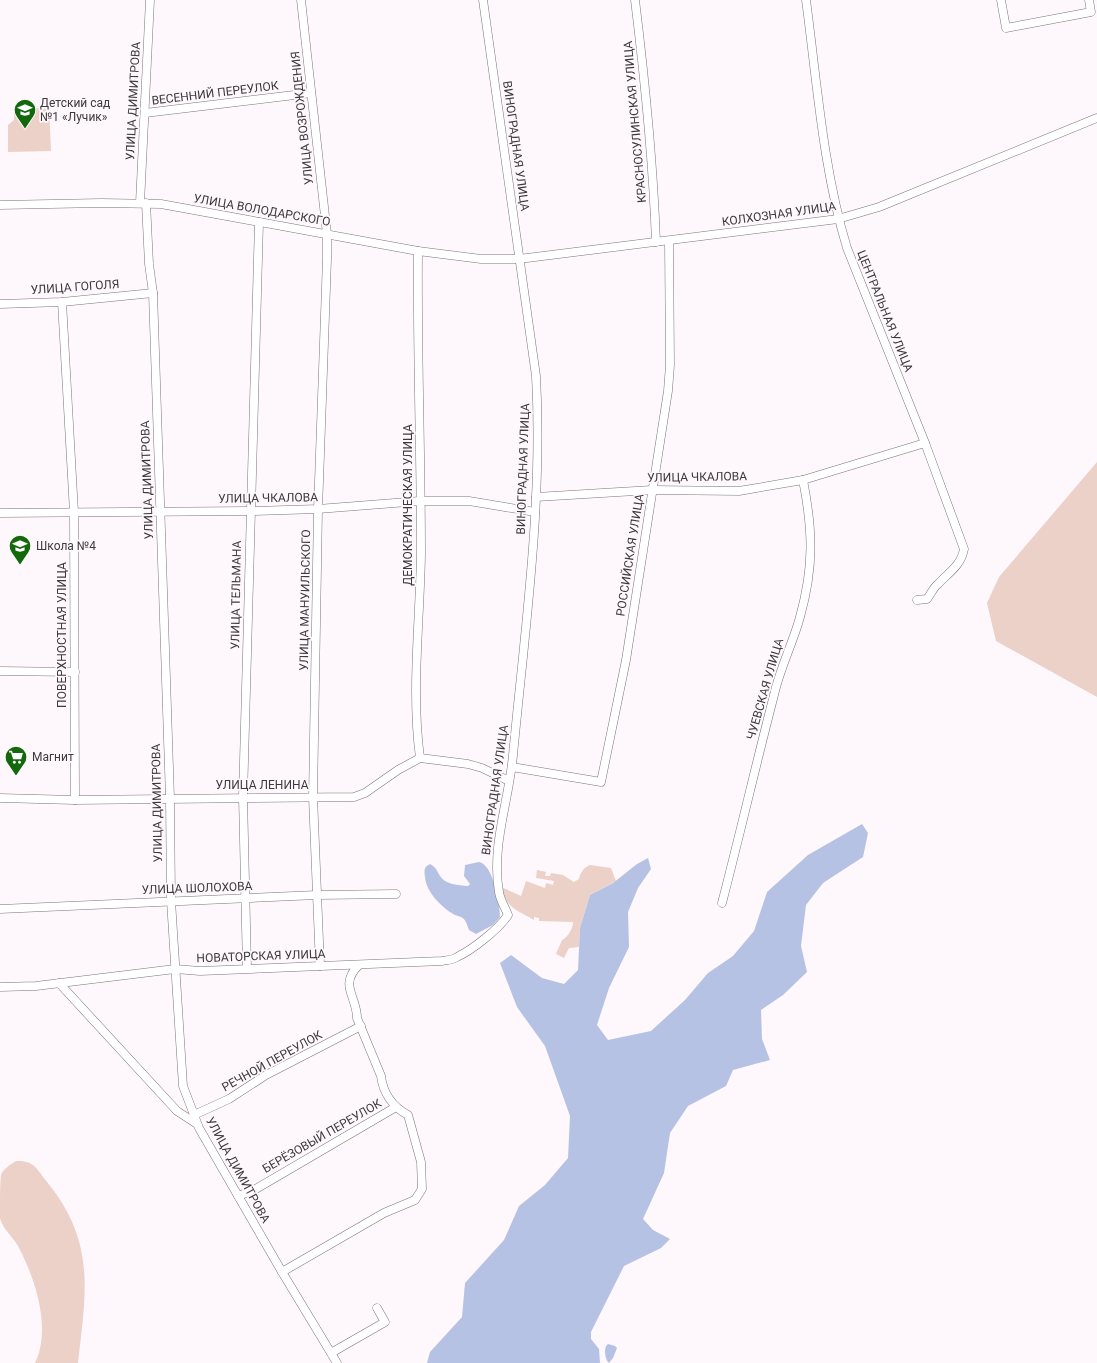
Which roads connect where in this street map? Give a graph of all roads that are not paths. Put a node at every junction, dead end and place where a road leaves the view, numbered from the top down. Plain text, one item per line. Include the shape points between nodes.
1 (150, 0) edge
2 (301, 0) edge
3 (483, 0) edge
4 (635, 0) edge
5 (806, 0) edge
6 (1001, 0) edge
7 (1089, 0) edge
8 (311, 94) junction
9 (145, 113) junction
10 (1097, 118) edge
11 (143, 203) junction
12 (0, 206) edge
13 (838, 219) junction
14 (260, 222) junction
15 (327, 234) junction
16 (669, 241) junction
17 (656, 242) junction
18 (418, 251) junction
19 (519, 259) junction
20 (152, 293) junction
21 (62, 302) junction
22 (0, 304) edge
23 (925, 443) junction
24 (803, 480) junction
25 (652, 490) junction
26 (536, 497) junction
27 (420, 501) junction
28 (318, 509) junction
29 (250, 511) junction
30 (74, 512) junction
31 (160, 512) junction
32 (535, 512) junction
33 (0, 513) edge
34 (916, 600) dead end
35 (0, 671) edge
36 (75, 672) junction
37 (420, 758) junction
38 (512, 767) junction
39 (509, 781) junction
40 (243, 797) junction
41 (313, 797) junction
42 (0, 798) edge
43 (170, 798) junction
44 (75, 800) junction
45 (396, 894) dead end
46 (317, 895) junction
47 (245, 899) junction
48 (171, 901) junction
49 (722, 903) dead end
50 (0, 909) edge
51 (508, 915) joint
52 (320, 966) junction
53 (358, 966) junction
54 (247, 968) junction
55 (175, 969) junction
56 (59, 984) junction
57 (0, 987) edge
58 (361, 1026) junction
59 (396, 1107) junction
60 (194, 1115) junction
61 (197, 1124) junction
62 (238, 1196) junction
63 (282, 1272) junction
64 (377, 1308) dead end
65 (331, 1353) junction
66 (337, 1363) edge

1 - 9 street, УЛИЦА ДИМИТРОВА
2 - 8 street, УЛИЦА ВОЗРОЖДЕНИЯ
3 - 19 street, ВИНОГРАДНАЯ УЛИЦА
4 - 17 street, КРАСНОСУЛИНСКАЯ УЛИЦА via 646,81
5 - 13 street, ЦЕНТРАЛЬНАЯ УЛИЦА
6 - 7 street via 1006,28 1091,12
8 - 9 street, ВЕСЕННИЙ ПЕРЕУЛОК
8 - 15 street, УЛИЦА ВОЗРОЖДЕНИЯ
9 - 11 street, УЛИЦА ДИМИТРОВА
10 - 13 street, КОЛХОЗНАЯ УЛИЦА via 879,207
11 - 12 street, УЛИЦА ВОЛОДАРСКОГО
11 - 14 street, УЛИЦА ВОЛОДАРСКОГО
11 - 20 street, УЛИЦА ДИМИТРОВА
13 - 16 street, КОЛХОЗНАЯ УЛИЦА
13 - 23 street, ЦЕНТРАЛЬНАЯ УЛИЦА via 847,248
14 - 15 street, УЛИЦА ВОЛОДАРСКОГО
14 - 29 street, УЛИЦА ТЕЛЬМАНА
15 - 18 street, УЛИЦА ВОЛОДАРСКОГО
15 - 28 street, УЛИЦА МАНУИЛЬСКОГО
16 - 17 street, КОЛХОЗНАЯ УЛИЦА
16 - 25 street, РОССИЙСКАЯ УЛИЦА via 670,365
17 - 19 street, КОЛХОЗНАЯ УЛИЦА
18 - 19 street, УЛИЦА ВОЛОДАРСКОГО via 481,259
18 - 27 street, ДЕМОКРАТИЧЕСКАЯ УЛИЦА
19 - 26 street, ВИНОГРАДНАЯ УЛИЦА via 536,376 539,427
20 - 21 street, УЛИЦА ГОГОЛЯ
20 - 31 street, УЛИЦА ДИМИТРОВА
21 - 22 street, УЛИЦА ГОГОЛЯ
21 - 30 street, ПОВЕРХНОСТНАЯ УЛИЦА
23 - 24 street, УЛИЦА ЧКАЛОВА
23 - 34 street, ЦЕНТРАЛЬНАЯ УЛИЦА via 964,549 952,572 936,585 927,599
24 - 25 street, УЛИЦА ЧКАЛОВА via 739,491
24 - 49 street, ЧУЕВСКАЯ УЛИЦА via 810,517 811,558 807,587 800,618 774,692
25 - 26 street, УЛИЦА ЧКАЛОВА
25 - 38 street, РОССИЙСКАЯ УЛИЦА via 626,660 601,782
26 - 32 street, ВИНОГРАДНАЯ УЛИЦА
27 - 28 street, УЛИЦА ЧКАЛОВА
27 - 32 street, УЛИЦА ЧКАЛОВА via 469,501
27 - 37 street, ДЕМОКРАТИЧЕСКАЯ УЛИЦА via 415,683 416,730
28 - 29 street, УЛИЦА ЧКАЛОВА
28 - 41 street, УЛИЦА МАНУИЛЬСКОГО
29 - 31 street, УЛИЦА ЧКАЛОВА
29 - 40 street, УЛИЦА ТЕЛЬМАНА
30 - 31 street, УЛИЦА ЧКАЛОВА
30 - 33 street, УЛИЦА ЧКАЛОВА
30 - 36 street, ПОВЕРХНОСТНАЯ УЛИЦА
31 - 43 street, УЛИЦА ДИМИТРОВА
32 - 38 street, ВИНОГРАДНАЯ УЛИЦА
35 - 36 street
36 - 44 street, ПОВЕРХНОСТНАЯ УЛИЦА
37 - 39 street via 468,764
37 - 41 street, УЛИЦА ЛЕНИНА via 365,793 354,796
38 - 39 street, ВИНОГРАДНАЯ УЛИЦА
39 - 51 street, ВИНОГРАДНАЯ УЛИЦА via 497,846 499,894
40 - 41 street, УЛИЦА ЛЕНИНА
40 - 43 street, УЛИЦА ЛЕНИНА
40 - 47 street, УЛИЦА ТЕЛЬМАНА
41 - 46 street, УЛИЦА МАНУИЛЬСКОГО
42 - 44 street, УЛИЦА ЛЕНИНА
43 - 44 street, УЛИЦА ЛЕНИНА
43 - 48 street, УЛИЦА ДИМИТРОВА
45 - 46 street, УЛИЦА ШОЛОХОВА
46 - 47 street, УЛИЦА ШОЛОХОВА
46 - 52 street, УЛИЦА МАНУИЛЬСКОГО
47 - 48 street, УЛИЦА ШОЛОХОВА
47 - 54 street, УЛИЦА ТЕЛЬМАНА
48 - 50 street, УЛИЦА ШОЛОХОВА
48 - 55 street, УЛИЦА ДИМИТРОВА
51 - 53 street, НОВАТОРСКАЯ УЛИЦА via 504,921 456,958 442,962
52 - 53 street, НОВАТОРСКАЯ УЛИЦА
52 - 54 street, НОВАТОРСКАЯ УЛИЦА
53 - 58 street via 350,974 349,990
54 - 55 street, НОВАТОРСКАЯ УЛИЦА via 200,971
55 - 56 street, НОВАТОРСКАЯ УЛИЦА
55 - 60 street, УЛИЦА ДИМИТРОВА via 182,1086
56 - 57 street, НОВАТОРСКАЯ УЛИЦА
56 - 61 street via 177,1111
58 - 59 street via 381,1076 382,1087
58 - 60 street, РЕЧНОЙ ПЕРЕУЛОК via 266,1076 229,1100
59 - 62 street, БЕРЁЗОВЫЙ ПЕРЕУЛОК via 254,1190
59 - 63 street via 408,1115 421,1162 422,1190 415,1200 384,1212
60 - 61 street, УЛИЦА ДИМИТРОВА
61 - 62 street, УЛИЦА ДИМИТРОВА
62 - 63 street, УЛИЦА ДИМИТРОВА
63 - 65 street, УЛИЦА ДИМИТРОВА
64 - 65 street via 385,1322
65 - 66 street, УЛИЦА ДИМИТРОВА

